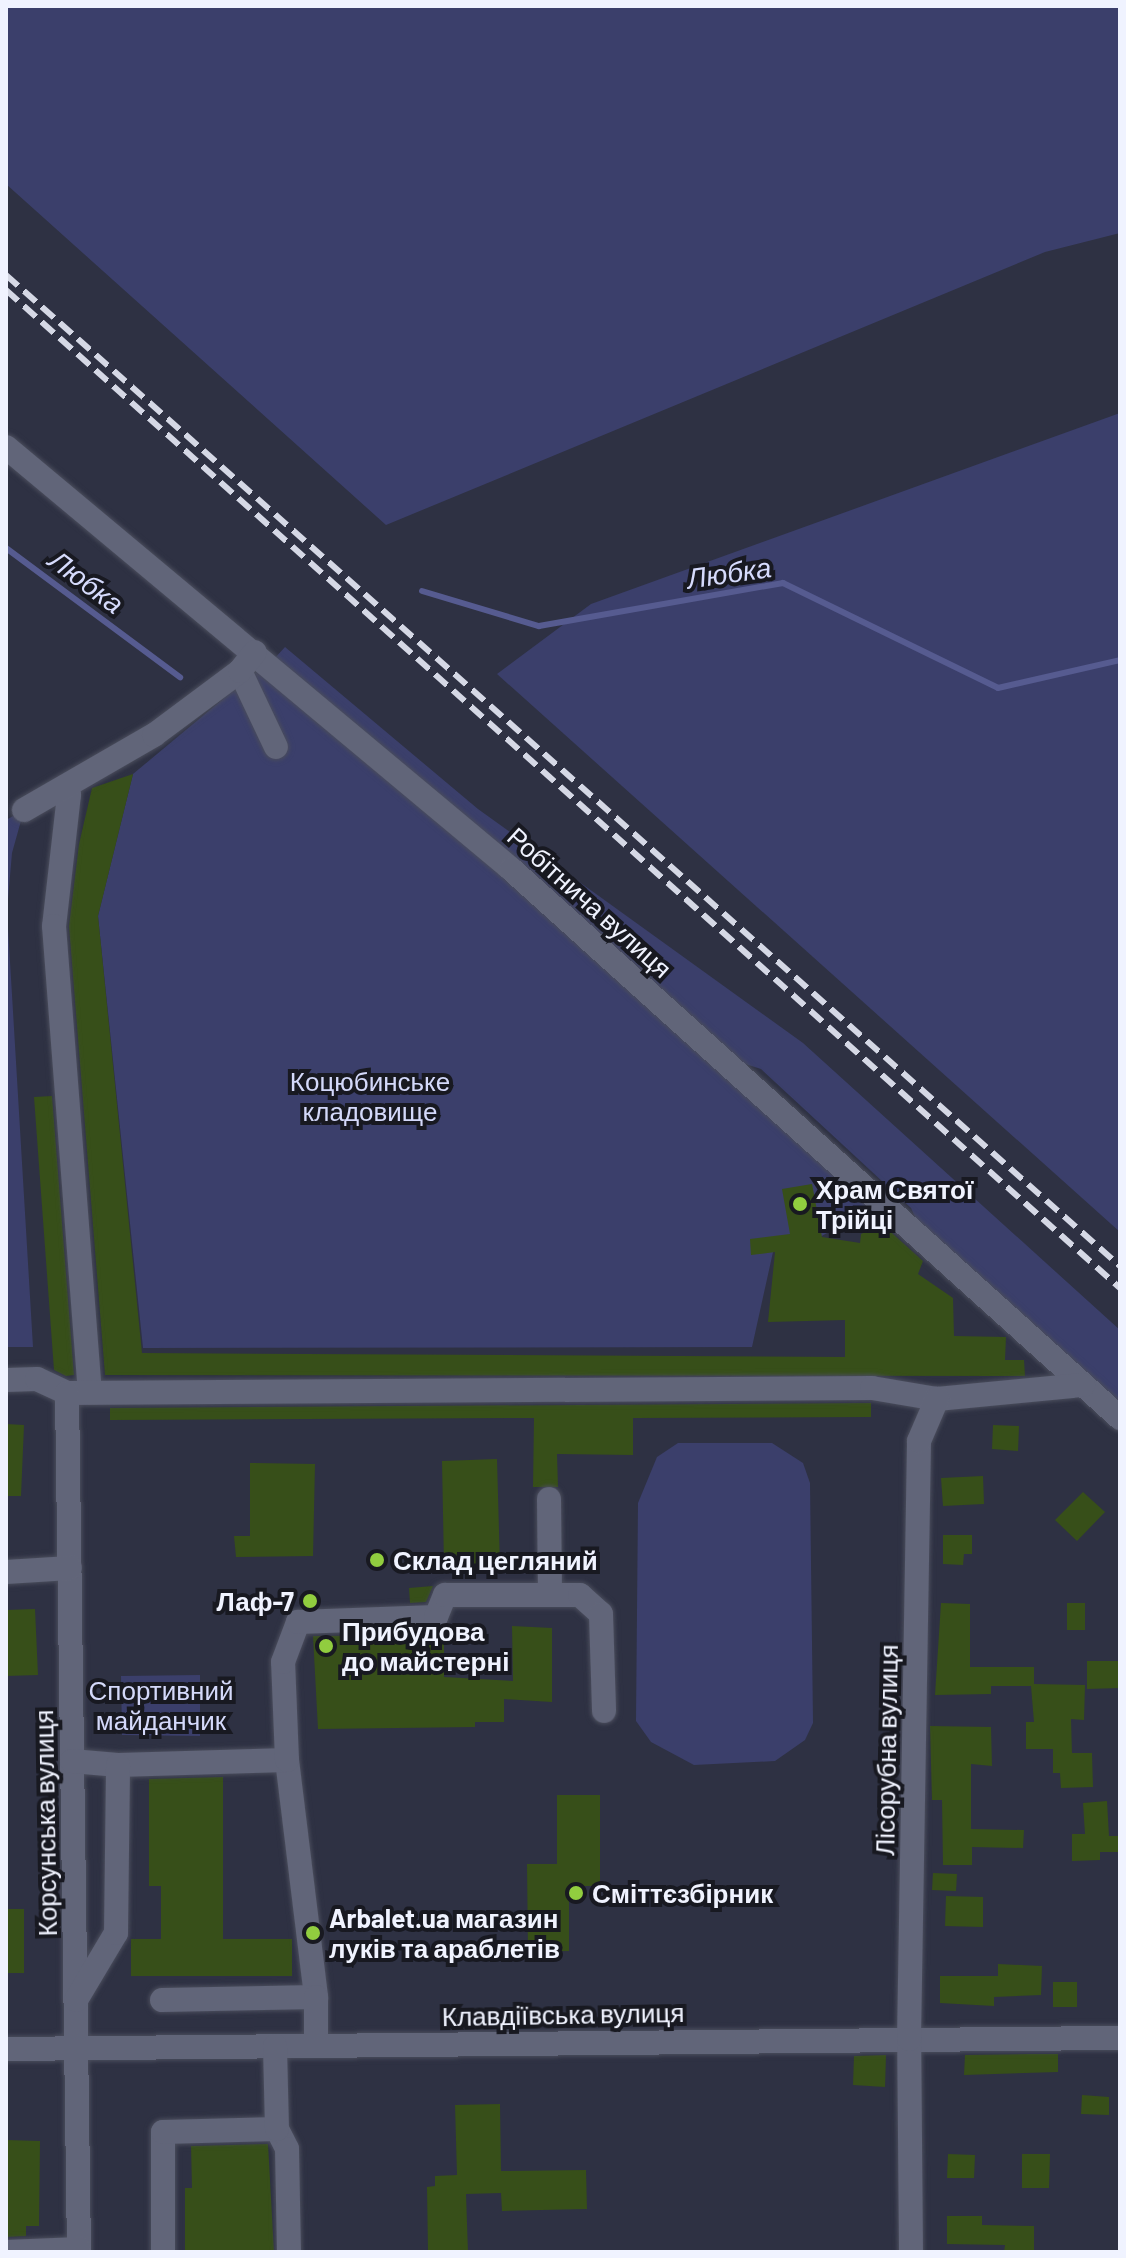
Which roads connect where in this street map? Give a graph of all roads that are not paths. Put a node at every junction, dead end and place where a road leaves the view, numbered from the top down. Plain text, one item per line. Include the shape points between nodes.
1 (6, 447) edge
2 (255, 652) junction
3 (240, 671) junction
4 (276, 747) dead end
5 (65, 787) junction
6 (24, 810) dead end
7 (6, 1380) edge
8 (1083, 1385) junction
9 (79, 1392) junction
10 (937, 1399) junction
11 (1120, 1418) edge
12 (549, 1499) dead end
13 (70, 1568) junction
14 (6, 1572) edge
15 (550, 1595) junction
16 (604, 1711) dead end
17 (287, 1760) junction
18 (72, 1761) junction
19 (118, 1765) junction
20 (316, 1997) junction
21 (76, 2000) junction
22 (162, 2000) dead end
23 (1120, 2038) edge
24 (909, 2039) junction
25 (275, 2046) junction
26 (316, 2046) junction
27 (6, 2049) edge
28 (77, 2049) junction
29 (277, 2129) junction
30 (79, 2250) edge
31 (6, 2252) edge
32 (163, 2252) edge
33 (289, 2252) edge
34 (911, 2252) edge

1 - 2 street, Робітнича вулиця
2 - 3 street
2 - 8 street, Робітнича вулиця via 511,869
3 - 4 street
3 - 5 street via 154,735
5 - 6 street
5 - 9 street, Корсунська вулиця via 69,795 54,926
7 - 9 street via 37,1379
8 - 10 street
8 - 11 street, Робітнича вулиця
9 - 10 street via 872,1388
9 - 13 street, Корсунська вулиця
10 - 24 street, Лісорубна вулиця via 919,1441
12 - 15 street
13 - 14 street
13 - 18 street, Корсунська вулиця
15 - 16 street via 580,1595 601,1614
15 - 17 street via 445,1595 436,1617 298,1622 283,1662
17 - 19 street
17 - 20 street
18 - 19 street
18 - 21 street, Корсунська вулиця
19 - 21 street via 116,1933
20 - 22 street
20 - 26 street
21 - 28 street, Корсунська вулиця
23 - 24 street, Клавдіївська вулиця
24 - 26 street, Клавдіївська вулиця
24 - 34 street, Лісорубна вулиця
25 - 26 street, Клавдіївська вулиця
25 - 28 street, Клавдіївська вулиця
25 - 29 street
27 - 28 street, Клавдіївська вулиця
28 - 30 street, Корсунська вулиця
29 - 32 street via 163,2132
29 - 33 street via 287,2149
30 - 31 street

